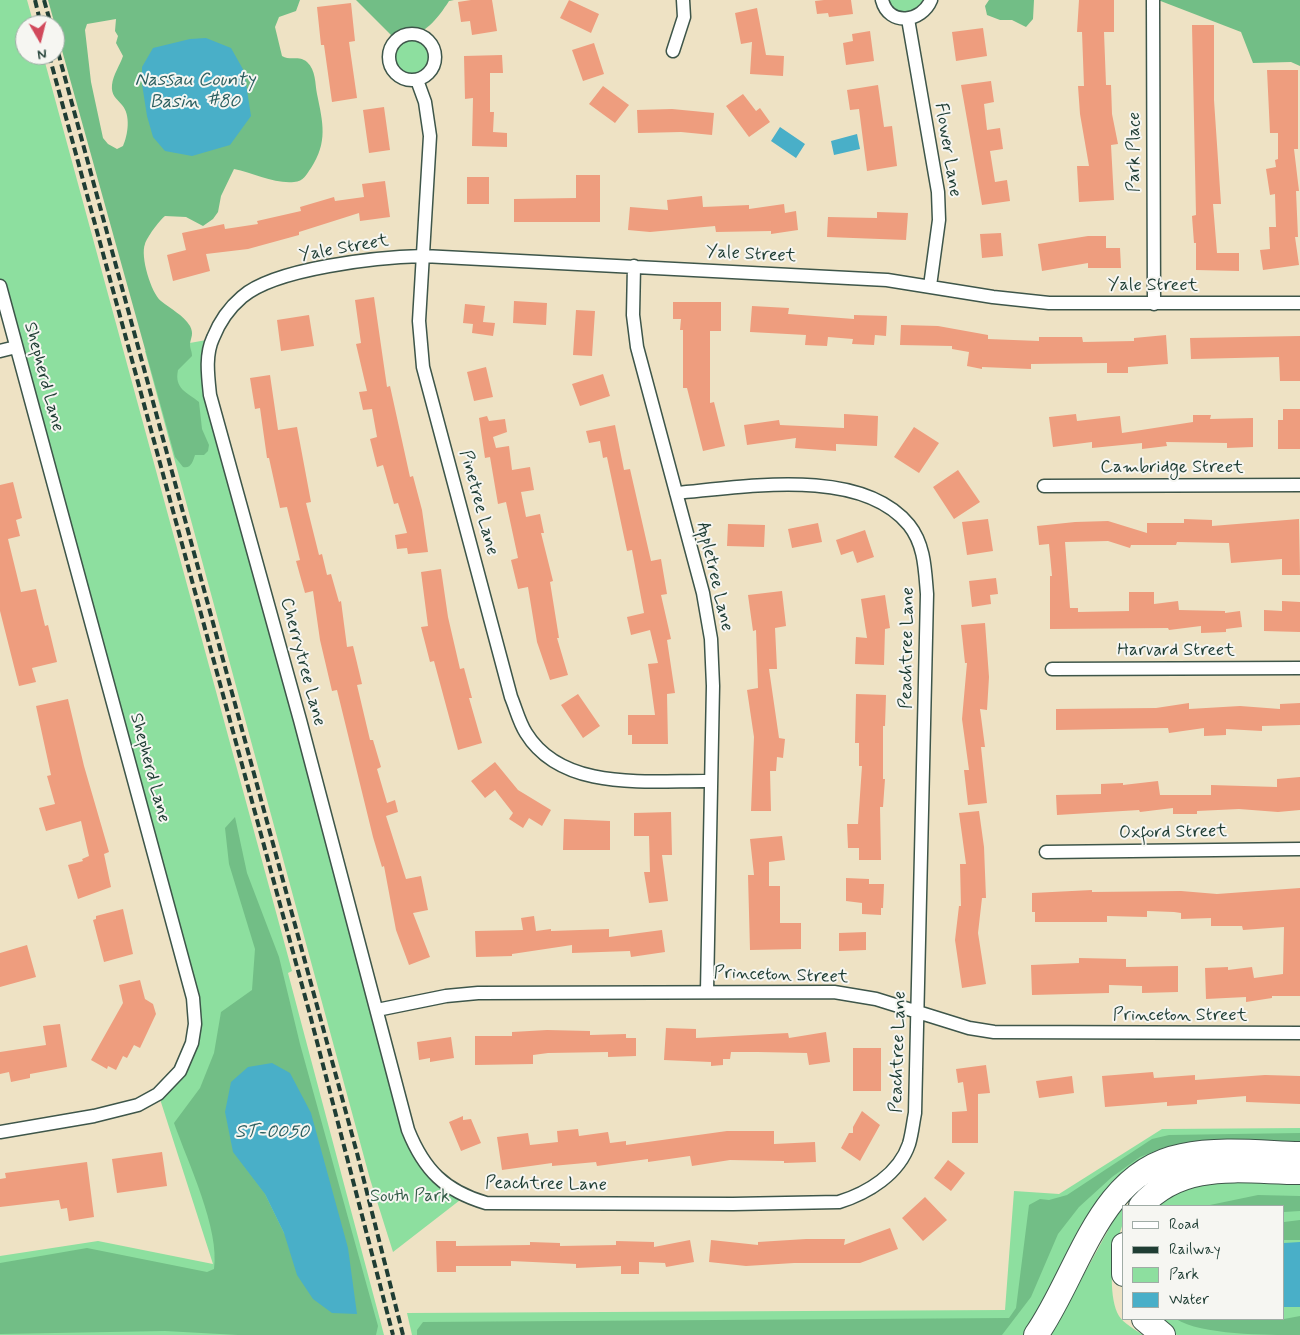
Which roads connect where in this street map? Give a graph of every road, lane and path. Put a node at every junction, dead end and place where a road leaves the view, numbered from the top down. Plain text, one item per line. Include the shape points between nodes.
1 (683, 0) edge
2 (882, 0) edge
3 (931, 0) edge
4 (1153, 0) edge
5 (908, 19) junction
6 (673, 51) dead end
7 (417, 80) dead end
8 (423, 256) junction
9 (634, 266) junction
10 (0, 286) edge
11 (930, 286) junction
12 (1300, 303) edge
13 (1154, 304) junction
14 (219, 325) joint
15 (16, 347) junction
16 (0, 351) edge
17 (1300, 485) edge
18 (1044, 486) dead end
19 (676, 493) junction
20 (1300, 668) edge
21 (1052, 669) dead end
22 (711, 781) junction
23 (1300, 849) edge
24 (1046, 852) dead end
25 (707, 991) junction
26 (377, 1010) junction
27 (918, 1013) junction
28 (1300, 1033) edge
29 (0, 1132) edge
30 (1300, 1154) edge
31 (1300, 1172) edge
32 (1142, 1205) edge
33 (1145, 1320) edge
34 (1036, 1335) edge
35 (1163, 1335) edge

1 - 6 street via 684,16
2 - 5 street via 893,16
3 - 5 street via 923,13
4 - 13 street, Park Place
5 - 11 street, Flower Lane via 938,192 939,220
7 - 8 street, Pinetree Lane via 425,102 430,136
8 - 9 street, Yale Street
8 - 14 street, Yale Street via 347,263 266,283 242,297
8 - 22 street, Pinetree Lane via 418,321 423,367 511,697 525,731 551,760 579,774 600,779
9 - 11 street, Yale Street via 887,280
9 - 19 street, Appletree Lane via 633,315 637,347
10 - 15 street, Shepherd Lane
11 - 13 street, Yale Street via 1049,303
12 - 13 street, Yale Street
14 - 26 street, Cherrytree Lane via 212,339 208,364 210,395
15 - 16 street
15 - 29 street, Shepherd Lane via 193,998 195,1024 192,1042 180,1070 158,1094 138,1105 94,1116
17 - 18 street, Cambridge Street
19 - 22 street, Appletree Lane via 703,593 711,639
19 - 27 street, Peachtree Lane via 768,485 853,491 887,504 910,526 918,539 924,557 927,594
20 - 21 street, Harvard Street
22 - 25 street, Appletree Lane
23 - 24 street, Oxford Street
25 - 26 street, Princeton Street via 478,993
25 - 27 street, Princeton Street via 834,992 876,999
26 - 27 street, Peachtree Lane via 416,1150 439,1180 464,1197 486,1204 733,1204 839,1202 853,1198 881,1182 902,1159 909,1143 916,1113
27 - 28 street, Princeton Street via 980,1031 1011,1033
30 - 34 highway via 1192,1154 1146,1170 1104,1213
31 - 32 highway via 1196,1173 1163,1186
33 - 35 highway

